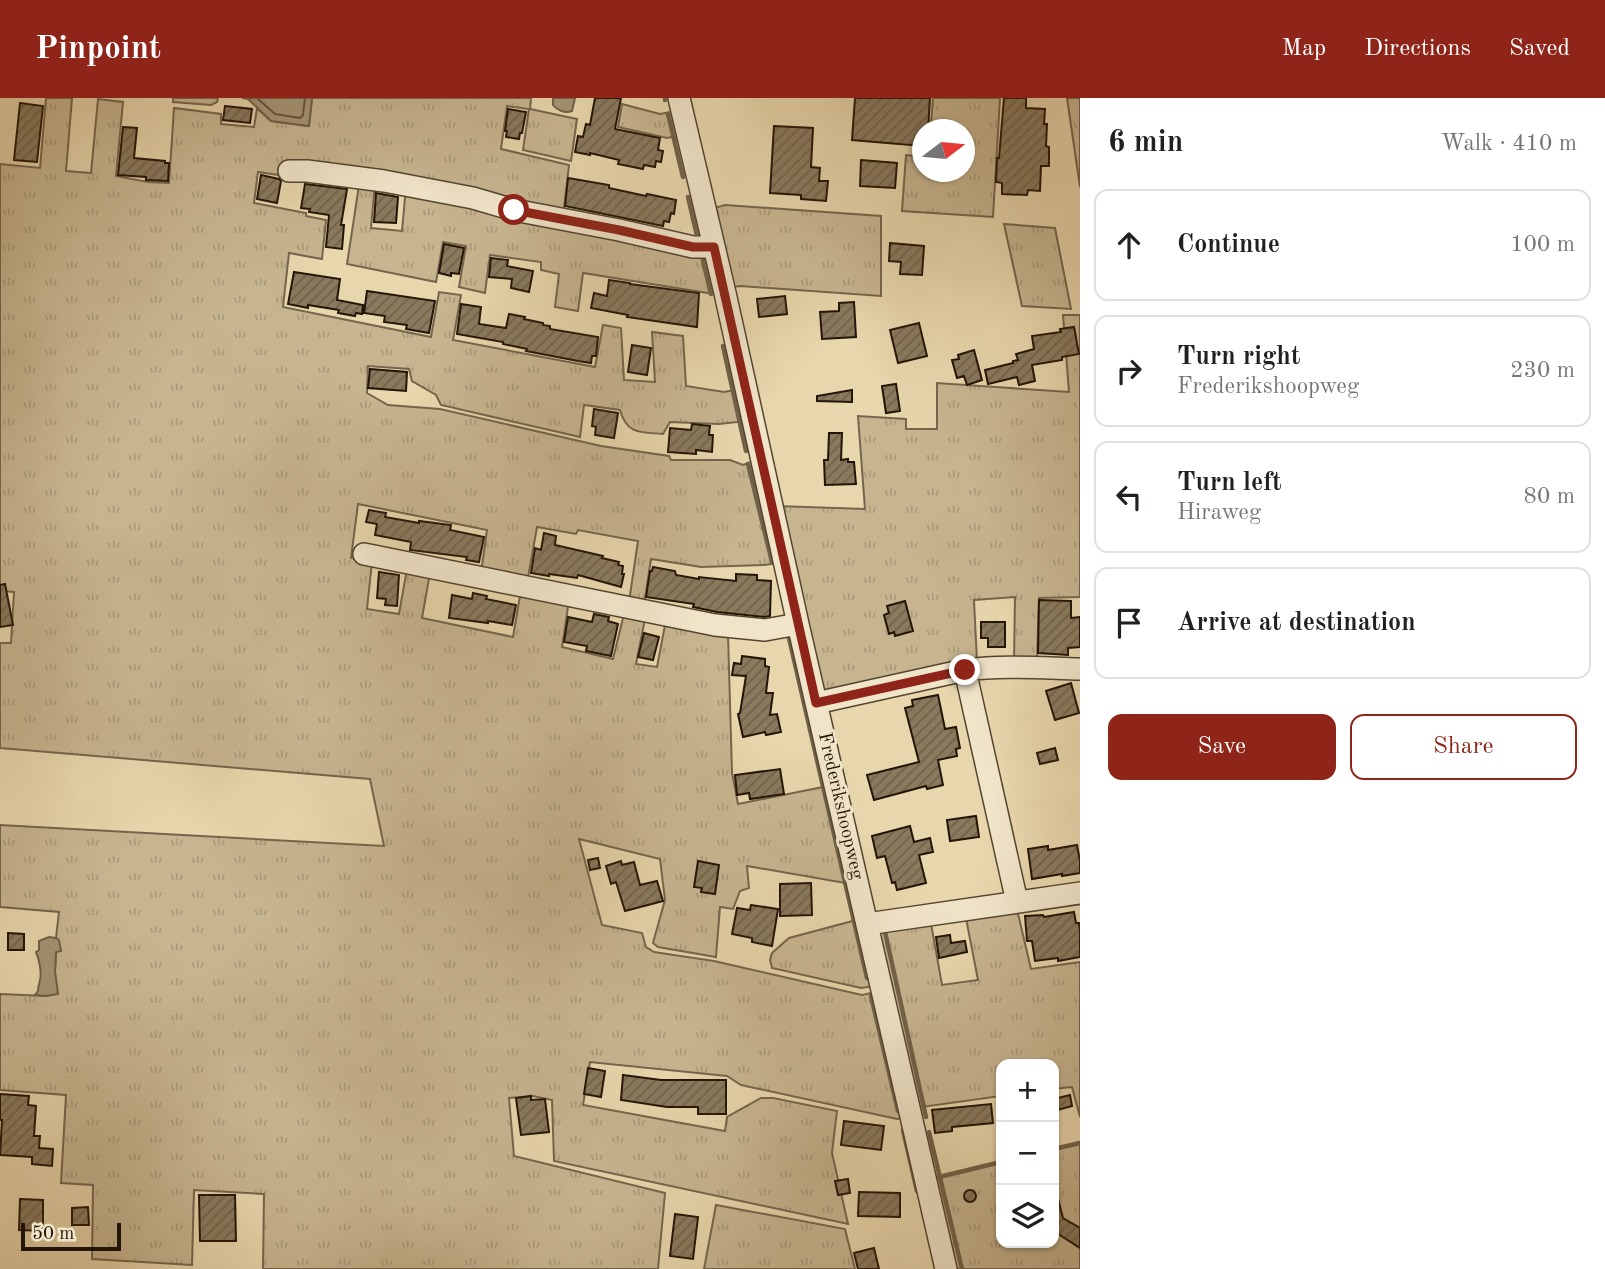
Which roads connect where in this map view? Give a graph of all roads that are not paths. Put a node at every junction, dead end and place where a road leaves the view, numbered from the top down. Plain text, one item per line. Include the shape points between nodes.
1 (679, 98) edge
2 (289, 171) dead end
3 (714, 247) junction
4 (364, 554) dead end
5 (798, 624) junction
6 (1080, 669) edge
7 (965, 670) junction
8 (816, 703) junction
9 (1080, 892) edge
10 (1017, 902) junction
11 (867, 924) junction
12 (946, 1269) edge

1 - 3 street, Frederikshoopweg
2 - 3 street via 394,183 693,247
3 - 5 street, Frederikshoopweg
4 - 5 street via 715,625 765,630
5 - 8 street, Frederikshoopweg
6 - 7 street
7 - 8 street
7 - 10 street
8 - 11 street, Frederikshoopweg
9 - 10 street
10 - 11 street
11 - 12 street, Frederikshoopweg

